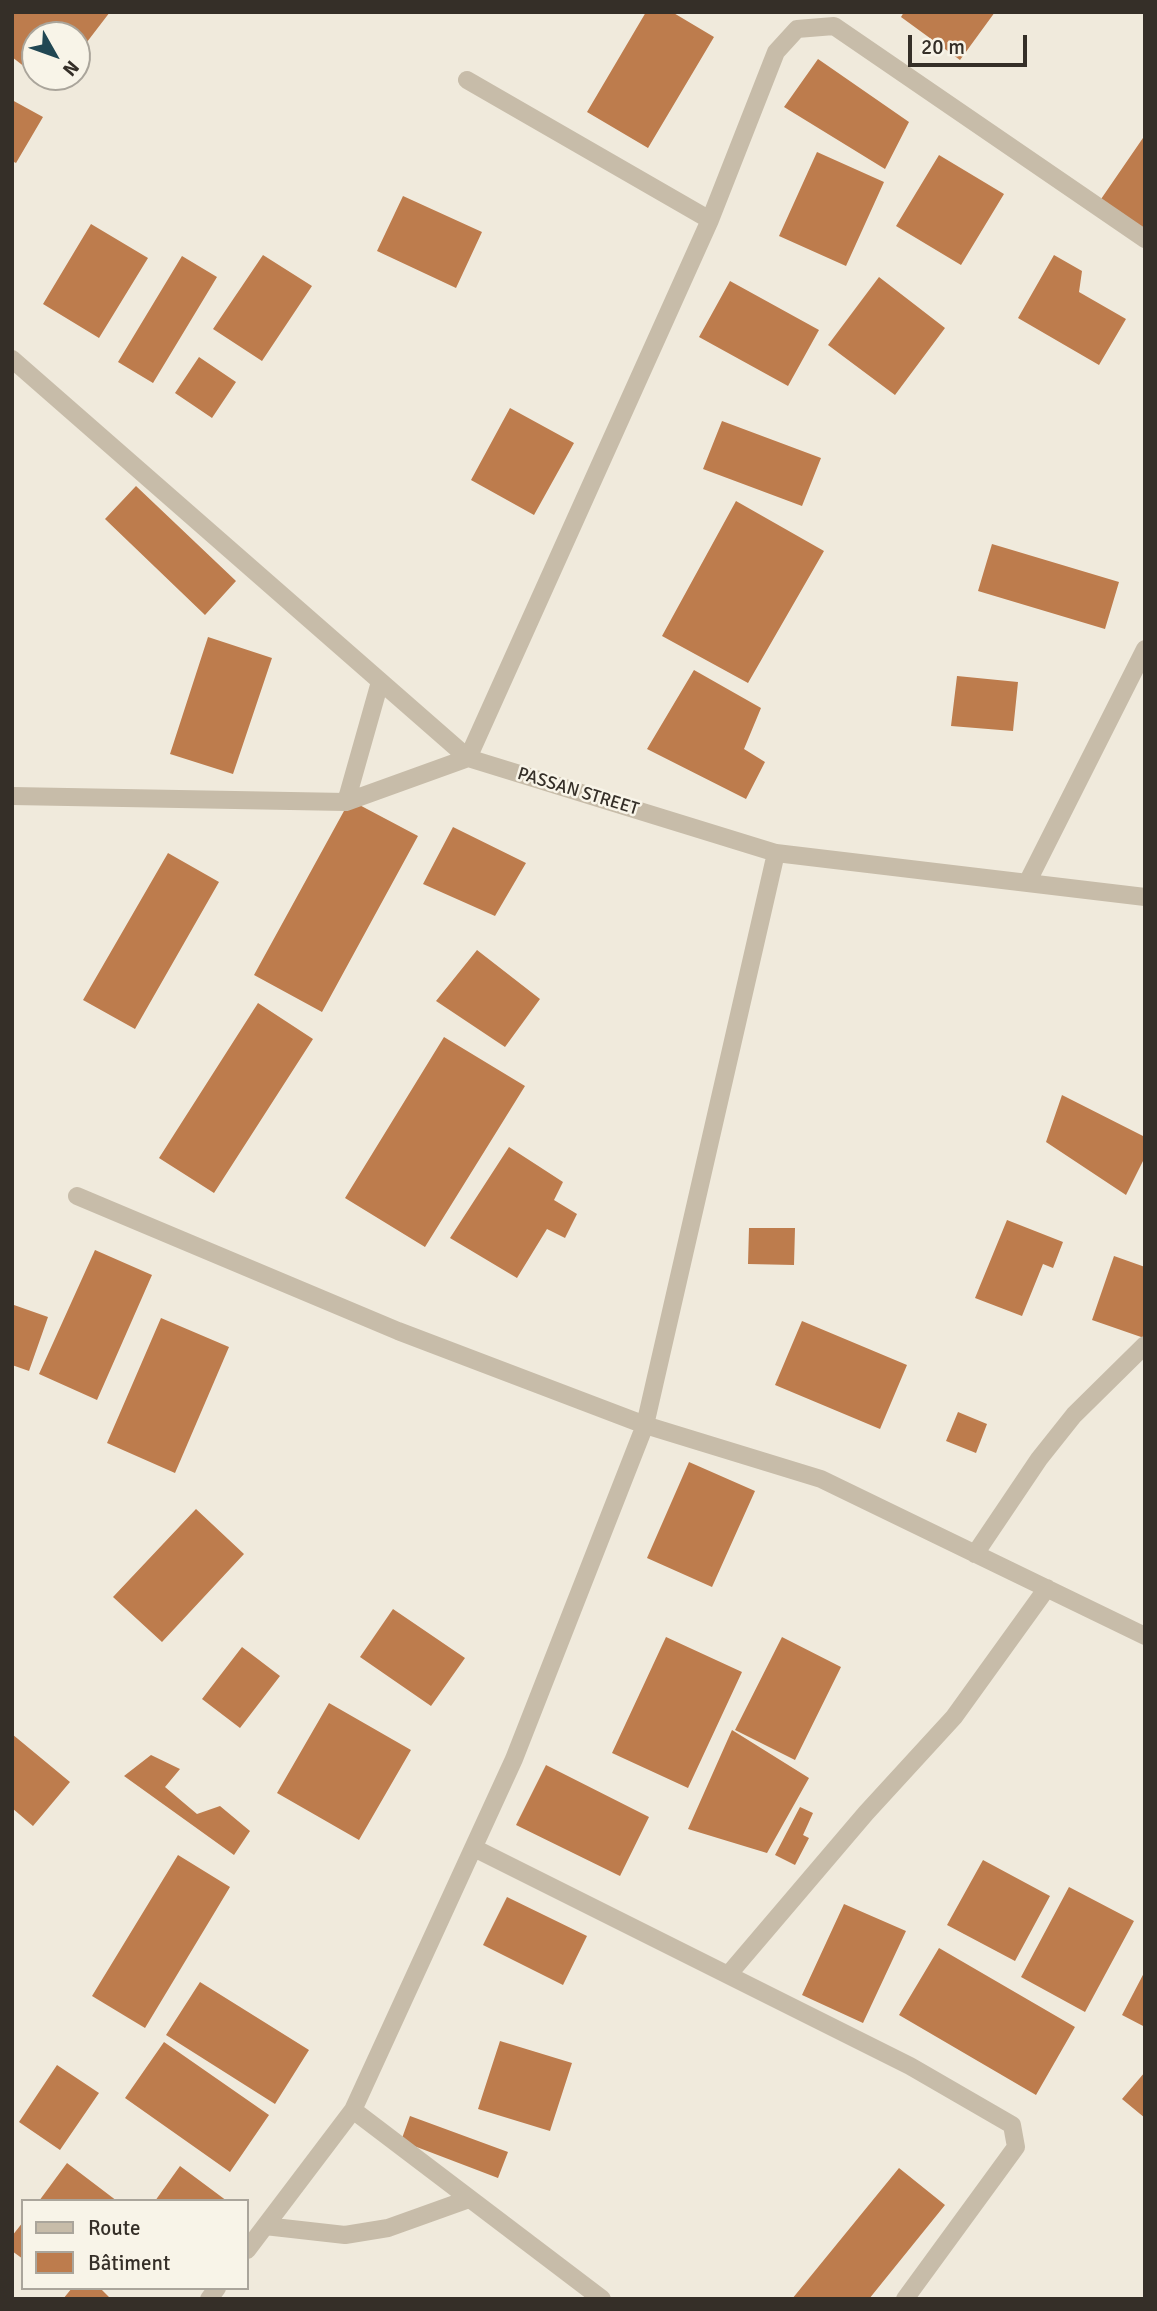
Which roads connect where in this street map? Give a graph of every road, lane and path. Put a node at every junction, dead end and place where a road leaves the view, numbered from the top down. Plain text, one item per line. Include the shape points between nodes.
1 (467, 80) dead end
2 (710, 220) junction
3 (1145, 239) edge
4 (12, 359) edge
5 (1145, 649) edge
6 (380, 682) junction
7 (468, 758) junction
8 (12, 796) edge
9 (346, 802) junction
10 (776, 853) junction
11 (1027, 883) junction
12 (1145, 897) edge
13 (77, 1196) dead end
14 (1145, 1345) edge
15 (645, 1424) junction
16 (975, 1554) junction
17 (1047, 1588) junction
18 (1145, 1636) edge
19 (474, 1848) junction
20 (728, 1975) junction
21 (353, 2110) junction
22 (469, 2199) junction
23 (265, 2226) junction
24 (248, 2249) edge
25 (602, 2299) edge
26 (905, 2299) edge

1 - 2 street
2 - 3 street via 776,52 797,29 834,26
2 - 7 street
4 - 6 street
5 - 11 street
6 - 7 street
6 - 9 street
7 - 9 street
7 - 10 street, PASSAN STREET
8 - 9 street
10 - 11 street, PASSAN STREET
10 - 15 street
11 - 12 street, PASSAN STREET
13 - 15 street via 397,1331
14 - 16 street via 1074,1415 1038,1459
15 - 16 street via 821,1479
15 - 19 street via 514,1759
16 - 17 street
17 - 18 street
17 - 20 street via 954,1717
19 - 20 street
19 - 21 street
20 - 26 street via 909,2066 1012,2125 1016,2147
21 - 22 street
21 - 23 street
22 - 23 street via 388,2228 345,2235
22 - 25 street
23 - 24 street

